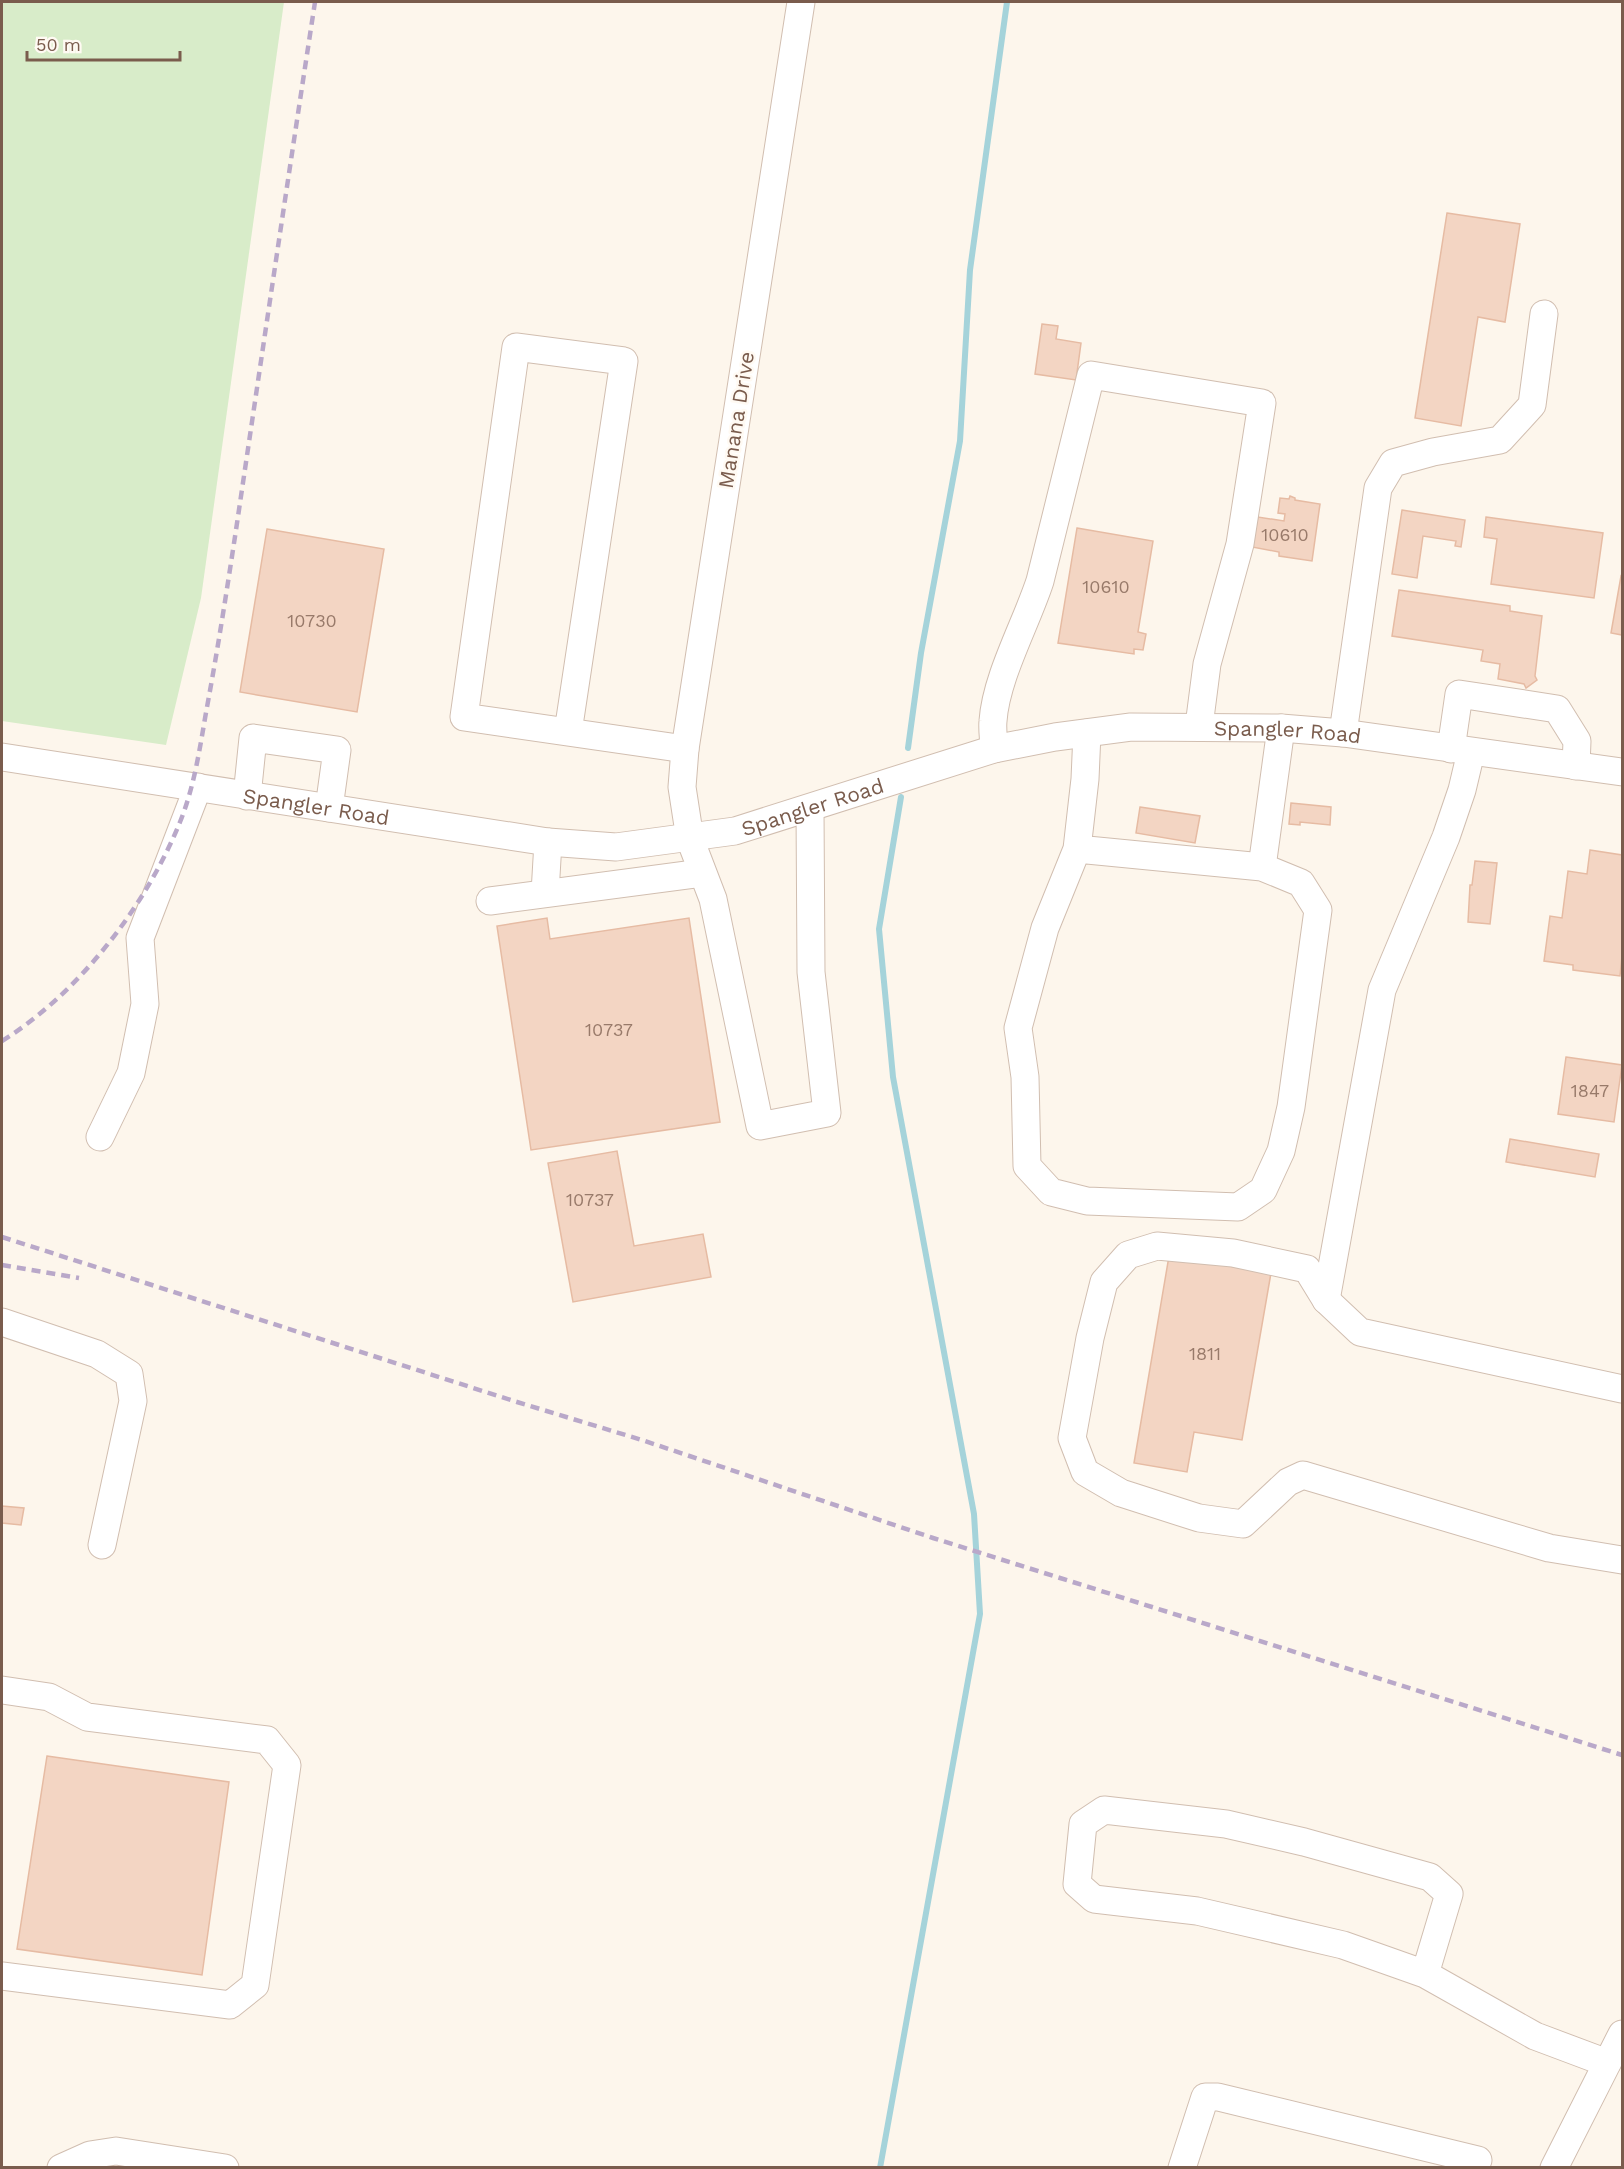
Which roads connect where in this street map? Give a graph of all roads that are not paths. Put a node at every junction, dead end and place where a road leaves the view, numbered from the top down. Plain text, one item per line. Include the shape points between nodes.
1 (801, 2) edge
2 (1544, 314) dead end
3 (1200, 726) junction
4 (1281, 728) junction
5 (568, 732) junction
6 (1087, 733) junction
7 (1343, 733) junction
8 (685, 749) junction
9 (994, 749) junction
10 (1461, 750) junction
11 (2, 757) edge
12 (1576, 766) junction
13 (1623, 772) edge
14 (198, 787) junction
15 (247, 796) junction
16 (328, 808) junction
17 (810, 809) junction
18 (690, 839) junction
19 (548, 842) junction
20 (1077, 849) junction
21 (1262, 867) junction
22 (702, 873) junction
23 (545, 893) junction
24 (490, 901) dead end
25 (100, 1137) dead end
26 (1326, 1300) junction
27 (2, 1322) edge
28 (1623, 1389) edge
29 (102, 1545) dead end
30 (1623, 1560) edge
31 (2, 1690) edge
32 (1425, 1974) junction
33 (2, 1976) edge
34 (1623, 2034) edge
35 (1607, 2063) junction
36 (61, 2168) edge
37 (225, 2168) edge
38 (1182, 2168) edge
39 (1475, 2168) edge
40 (1554, 2168) edge

1 - 8 street, Manana Drive
2 - 7 street via 1532,405 1500,440 1393,463 1378,488
3 - 4 street, Spangler Road
3 - 6 street, Spangler Road
3 - 9 street via 1206,664 1240,544 1262,403 1091,375 1040,581 1004,674 992,722
4 - 7 street, Spangler Road
4 - 21 street
5 - 5 street via 464,717 516,347 624,361
5 - 8 street
6 - 9 street, Spangler Road
6 - 20 street
7 - 10 street, Spangler Road
8 - 18 street, Manana Drive via 682,787
9 - 17 street, Spangler Road
10 - 12 street, Spangler Road
10 - 12 street via 1460,694 1557,709 1577,741
10 - 26 street via 1462,790 1382,990
11 - 14 street, Spangler Road
12 - 13 street, Spangler Road
14 - 15 street, Spangler Road
14 - 25 street via 140,938 145,1004 131,1073
15 - 16 street, Spangler Road
15 - 16 street via 253,738 326,748 337,750
16 - 19 street, Spangler Road
17 - 18 street, Spangler Road via 735,831
17 - 22 street, Manana Drive via 811,972 827,1113 760,1126 713,899
18 - 19 street, Spangler Road via 616,847
18 - 22 street, Manana Drive
19 - 23 street
20 - 21 street
20 - 21 street via 1045,928 1018,1028 1025,1077 1027,1166 1051,1192 1087,1201 1238,1207 1263,1190 1281,1151 1291,1107 1318,910 1301,883
22 - 23 street
23 - 24 street
26 - 28 street via 1360,1332
26 - 30 street via 1308,1269 1233,1253 1157,1246 1128,1255 1104,1282 1090,1338 1072,1438 1085,1473 1121,1493 1199,1518 1243,1524 1288,1482 1303,1475 1549,1548
27 - 29 street via 97,1354 129,1374 133,1401
31 - 33 street via 49,1697 87,1717 267,1740 287,1765 255,1985 230,2005
32 - 32 street via 1343,1945 1197,1911 1094,1899 1077,1884 1083,1824 1104,1810 1226,1824 1430,1877 1449,1894
32 - 35 street via 1534,2036
34 - 35 street
35 - 40 street
36 - 37 street via 90,2155 116,2151
38 - 39 street via 1205,2097 1218,2097 1478,2160

